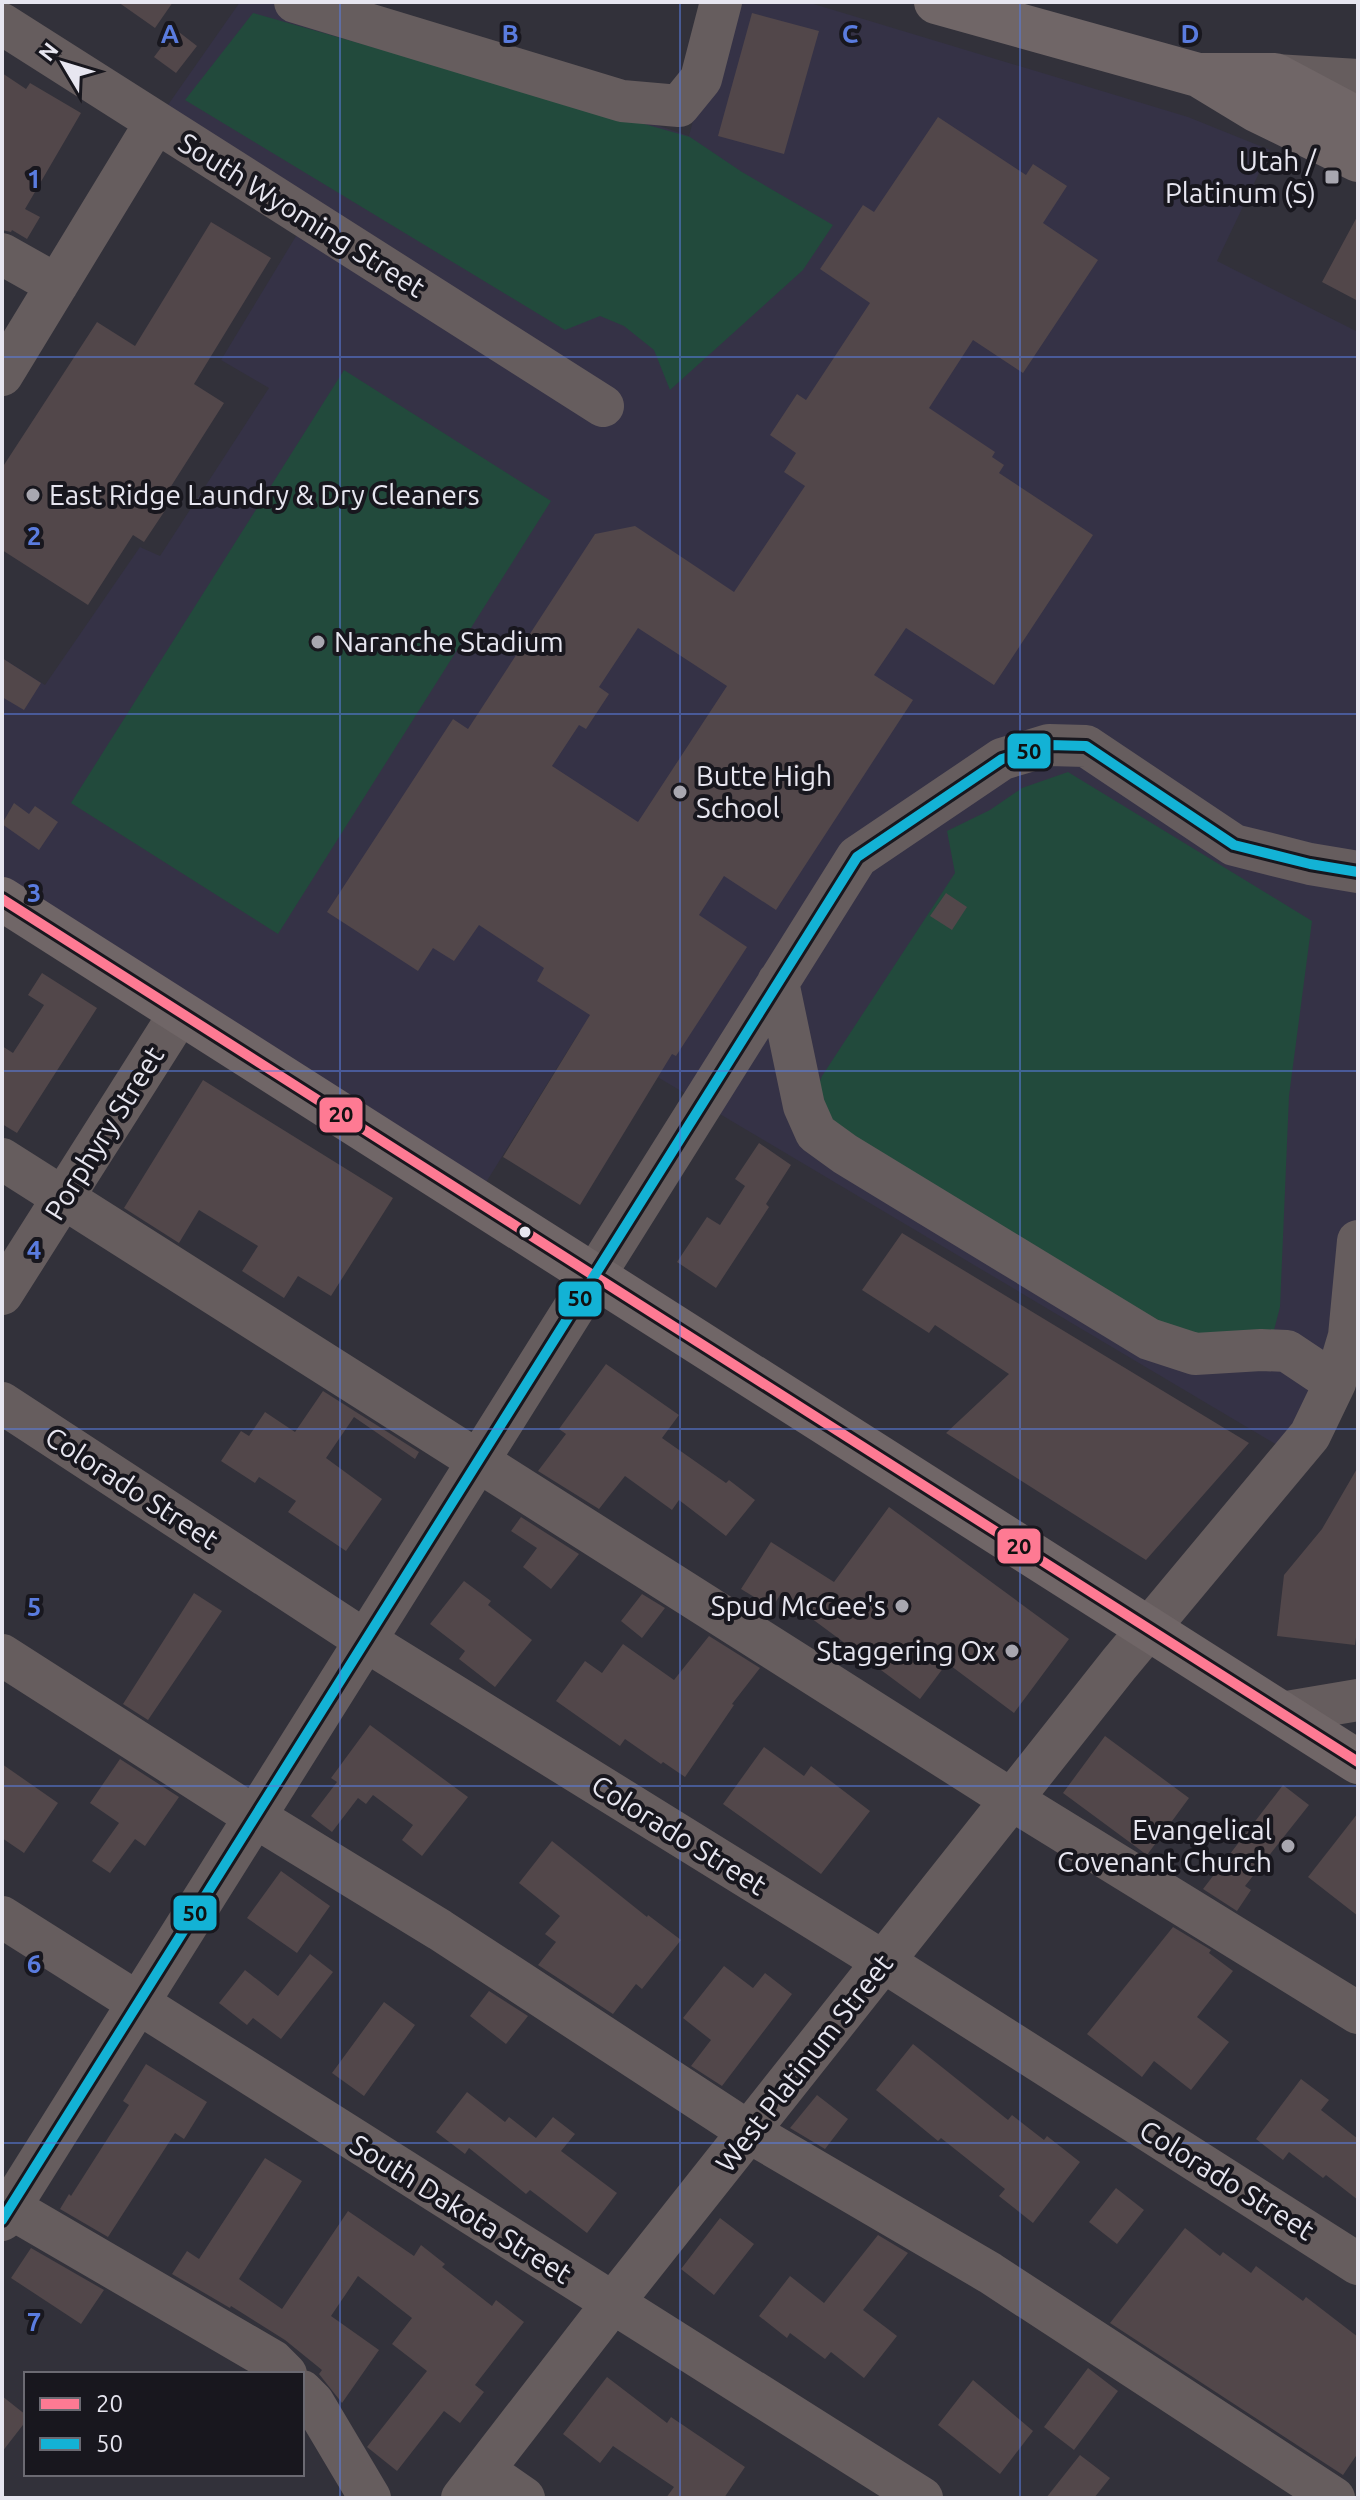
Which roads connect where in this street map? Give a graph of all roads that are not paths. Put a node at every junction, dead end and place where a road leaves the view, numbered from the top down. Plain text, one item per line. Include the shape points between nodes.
1 (295, 2) edge
2 (721, 2) edge
3 (936, 2) edge
4 (2, 24) edge
5 (1198, 75) junction
6 (1275, 75) junction
7 (1358, 80) edge
8 (1358, 119) edge
9 (156, 122) junction
10 (1358, 160) edge
11 (2, 254) edge
12 (57, 285) junction
13 (2, 375) edge
14 (603, 406) dead end
15 (1358, 872) edge
16 (2, 899) edge
17 (778, 982) junction
18 (180, 1013) junction
19 (2, 1159) edge
20 (63, 1197) junction
21 (1357, 1262) edge
22 (594, 1276) junction
23 (2, 1294) edge
24 (1335, 1383) junction
25 (2, 1403) edge
26 (479, 1461) junction
27 (1148, 1628) junction
28 (366, 1641) junction
29 (2, 1655) edge
30 (1358, 1700) edge
31 (1281, 1713) junction
32 (1358, 1762) edge
33 (1012, 1800) junction
34 (255, 1817) junction
35 (2, 1917) edge
36 (884, 1962) junction
37 (138, 2004) junction
38 (1358, 2013) edge
39 (749, 2132) junction
40 (4, 2210) edge
41 (1358, 2264) edge
42 (612, 2304) junction
43 (284, 2372) edge
44 (304, 2393) edge
45 (473, 2484) edge
46 (370, 2498) edge
47 (524, 2498) edge
48 (922, 2498) edge
49 (1334, 2498) edge

1 - 2 street via 622,101 679,106 701,79
3 - 5 main road
4 - 9 street, South Wyoming Street
5 - 6 main road
5 - 10 main road
6 - 7 street
6 - 8 main road
9 - 12 street
9 - 14 street, South Wyoming Street
11 - 12 street
12 - 13 street
15 - 17 street via 1234,845 1086,746 1049,745 1002,759 857,857
16 - 18 main road
17 - 22 street
17 - 24 street via 804,1106 816,1133 845,1154 1149,1339 1195,1354 1287,1351
18 - 20 street, Porphyry Street
18 - 22 main road
19 - 20 street
20 - 23 street, Porphyry Street
20 - 26 street
21 - 24 street, West Platinum Street via 1349,1336
22 - 26 street
22 - 27 main road
24 - 27 street, West Platinum Street via 1310,1435
25 - 28 street, Colorado Street
26 - 28 street
26 - 33 street
27 - 31 main road
27 - 33 street, West Platinum Street
28 - 34 street
28 - 36 street, Colorado Street
29 - 34 street
30 - 31 street
31 - 32 main road
33 - 36 street, West Platinum Street
33 - 38 street
34 - 37 street
34 - 39 street via 440,1930
35 - 37 street, South Dakota Street
36 - 39 street, West Platinum Street
36 - 41 street, Colorado Street
37 - 40 street
37 - 42 street, South Dakota Street
39 - 42 street, West Platinum Street
39 - 49 street via 990,2273
40 - 43 street via 273,2361
42 - 45 street, West Platinum Street
42 - 48 street, South Dakota Street
44 - 46 street
45 - 47 street

